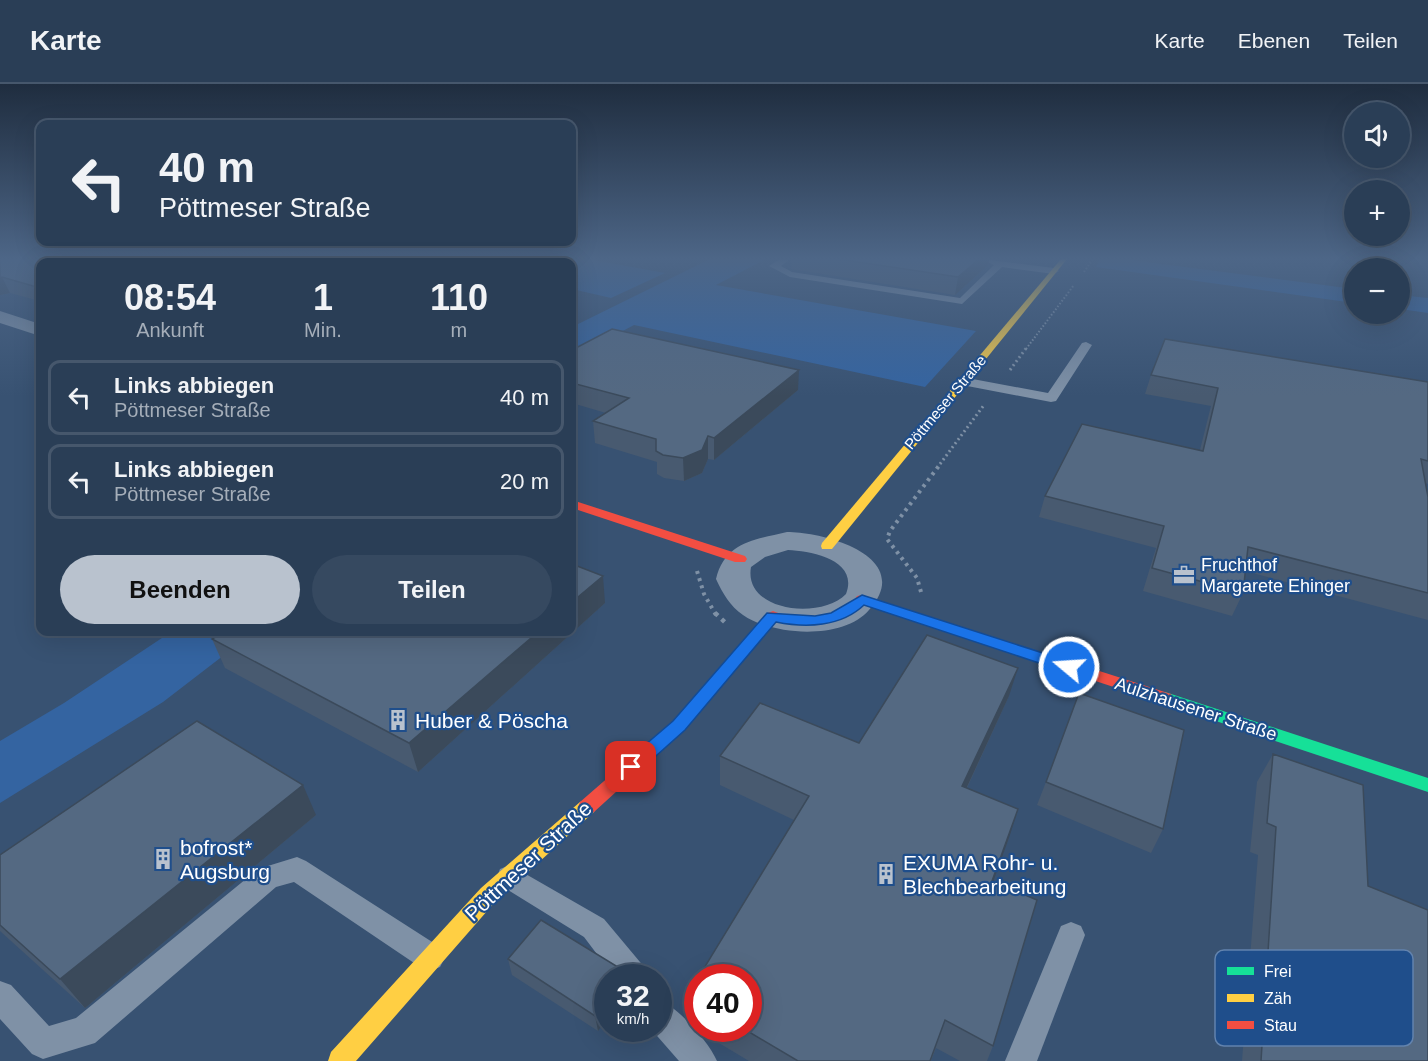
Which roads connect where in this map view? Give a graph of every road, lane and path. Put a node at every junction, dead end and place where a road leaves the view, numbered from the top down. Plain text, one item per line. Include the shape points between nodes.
1 (1026, 305) edge
2 (1059, 305) edge
3 (0, 317) edge
4 (36, 329) edge
5 (1086, 345) dead end
6 (962, 381) junction
7 (998, 388) junction
8 (576, 505) edge
9 (827, 546) junction
10 (740, 559) junction
11 (862, 599) junction
12 (773, 616) junction
13 (915, 617) junction
14 (1428, 784) edge
15 (508, 876) junction
16 (1071, 935) dead end
17 (431, 958) junction
18 (623, 964) edge
19 (0, 996) edge
20 (672, 1029) edge
21 (340, 1061) edge
22 (701, 1061) edge
23 (1021, 1061) edge

1 - 6 street, Pöttmeser Straße
2 - 7 path
3 - 4 street
5 - 7 lane via 1051,398
6 - 7 lane
6 - 9 street, Pöttmeser Straße
7 - 13 path via 887,539 908,564 920,588 922,598
8 - 10 street
9 - 10 street via 787,541 760,547
9 - 11 street via 844,553 865,574 867,587
10 - 12 street via 733,568 735,590 756,610
11 - 12 street via 851,609 815,620
11 - 13 street, Aulzhausener Straße
12 - 15 street, Pöttmeser Straße via 679,725
13 - 14 street, Aulzhausener Straße
15 - 17 street, Pöttmeser Straße
15 - 18 lane via 594,928
16 - 23 lane
17 - 19 lane via 297,869 268,877 84,1032 43,1043
17 - 21 street, Pöttmeser Straße
20 - 22 lane

